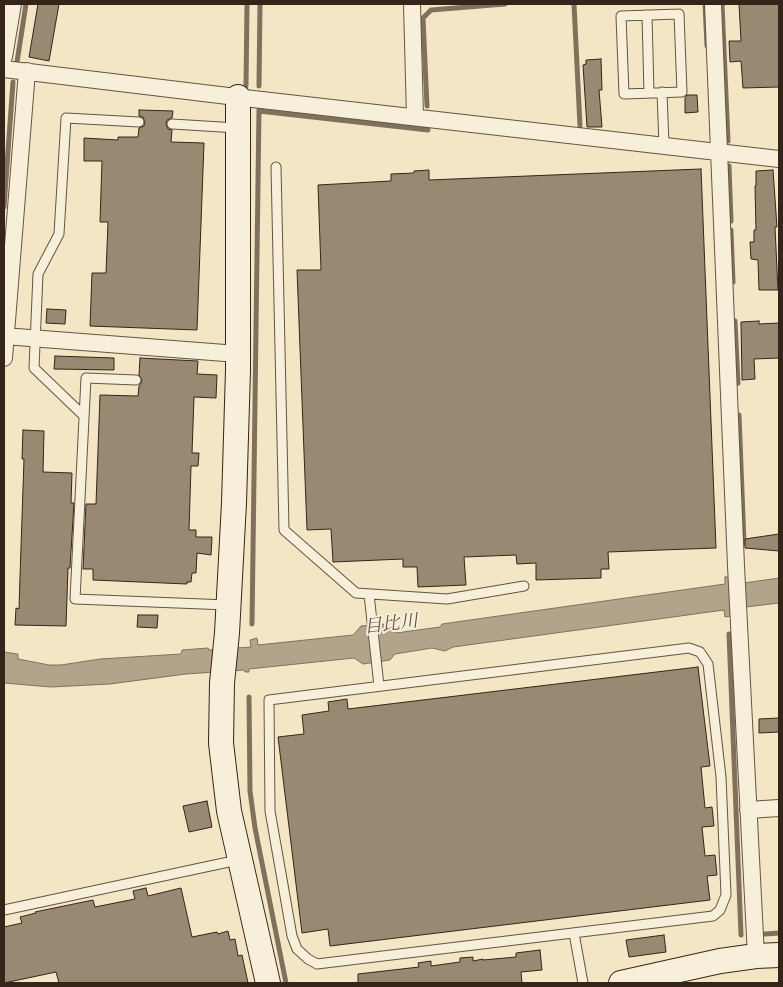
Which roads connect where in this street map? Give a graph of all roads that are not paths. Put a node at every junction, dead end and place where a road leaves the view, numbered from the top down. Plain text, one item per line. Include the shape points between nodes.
1 (13, 4) edge
2 (412, 4) edge
3 (714, 4) edge
4 (647, 15) junction
5 (4, 57) edge
6 (4, 68) edge
7 (27, 71) junction
8 (662, 92) junction
9 (649, 93) junction
10 (238, 97) junction
11 (415, 117) junction
12 (139, 122) dead end
13 (172, 124) dead end
14 (238, 128) junction
15 (664, 145) junction
16 (720, 152) junction
17 (779, 158) edge
18 (276, 167) dead end
19 (5, 336) edge
20 (35, 338) junction
21 (238, 354) junction
22 (4, 358) edge
23 (136, 380) dead end
24 (84, 416) junction
25 (524, 586) dead end
26 (369, 594) junction
27 (228, 605) junction
28 (379, 686) junction
29 (779, 808) edge
30 (748, 810) junction
31 (240, 860) junction
32 (4, 910) edge
33 (574, 933) junction
34 (779, 955) edge
35 (756, 956) junction
36 (268, 983) edge
37 (584, 983) edge
38 (620, 983) edge

1 - 5 street
2 - 11 street
3 - 16 street
4 - 8 lane via 679,14 682,92
4 - 9 lane
4 - 9 lane via 621,16 624,94
6 - 7 street
7 - 10 street
7 - 19 street
8 - 9 lane
8 - 15 lane
10 - 11 street
10 - 14 street
11 - 15 street
12 - 20 lane via 66,118 59,234 38,274
13 - 14 lane
14 - 21 street
15 - 16 street
16 - 17 street
16 - 30 street
18 - 26 lane via 284,530 356,593
19 - 20 street
19 - 22 street
20 - 21 street
20 - 24 lane via 34,368
21 - 27 street
23 - 24 lane via 86,378
24 - 27 lane via 75,599
25 - 26 lane via 447,598
26 - 28 lane
27 - 31 street via 221,743 229,811
28 - 33 lane via 269,700 270,811 297,950 317,964
28 - 33 lane via 689,648 700,652 708,664 721,777 726,895 720,910 713,916
29 - 30 street
30 - 35 street
31 - 32 lane
31 - 36 street
33 - 37 lane
34 - 35 street
35 - 38 street

